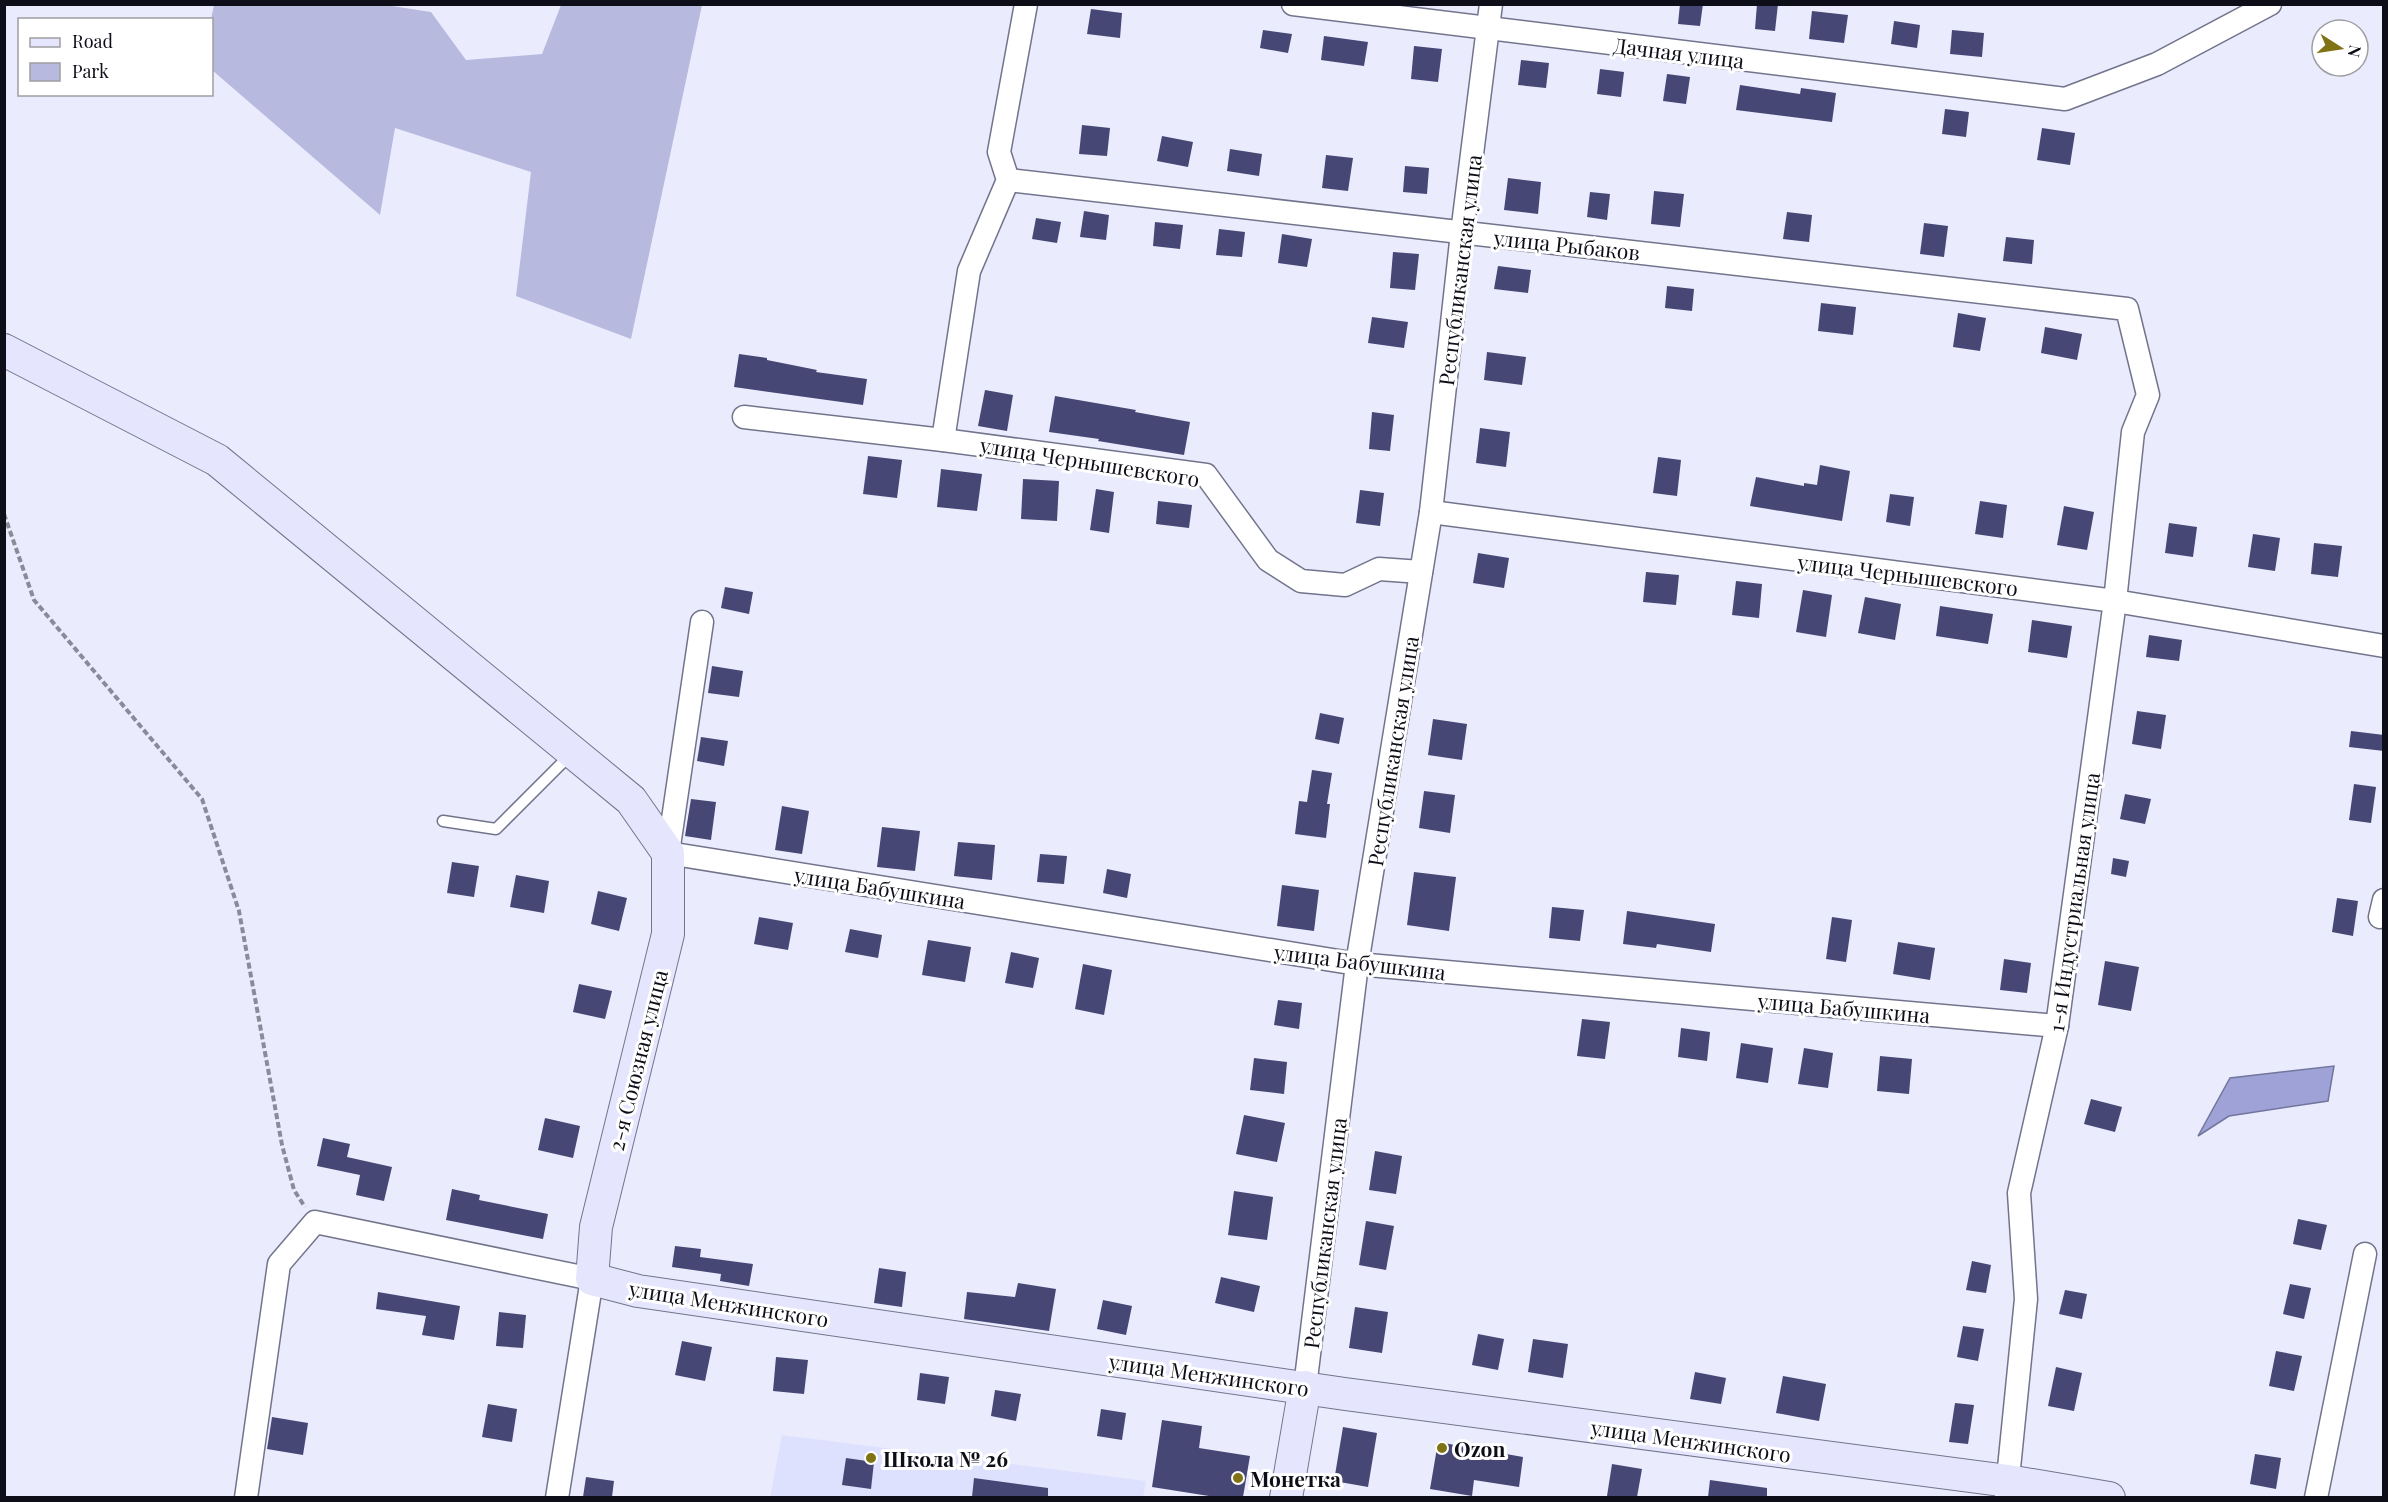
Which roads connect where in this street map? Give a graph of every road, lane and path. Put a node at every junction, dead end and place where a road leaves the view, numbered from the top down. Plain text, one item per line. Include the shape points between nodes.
1 (1026, 4) edge
2 (1293, 4) edge
3 (1491, 4) edge
4 (2270, 4) edge
5 (1487, 29) junction
6 (1008, 180) junction
7 (1462, 233) junction
8 (2127, 309) joint
9 (4, 350) edge
10 (744, 417) dead end
11 (943, 440) junction
12 (1431, 512) junction
13 (4, 514) edge
14 (1421, 572) junction
15 (2115, 601) junction
16 (702, 622) dead end
17 (2384, 646) edge
18 (573, 752) junction
19 (443, 821) dead end
20 (668, 853) junction
21 (1357, 964) junction
22 (2057, 1026) junction
23 (315, 1222) junction
24 (2365, 1254) dead end
25 (592, 1279) junction
26 (1305, 1387) junction
27 (2007, 1489) edge
28 (246, 1497) edge
29 (557, 1497) edge
30 (1286, 1497) edge
31 (2109, 1497) edge
32 (2316, 1497) edge

1 - 6 street via 999,152
2 - 5 street, Дачная улица
3 - 5 street, Республиканская улица
4 - 5 street, Дачная улица via 2157,64 2065,99
5 - 7 street, Республиканская улица
6 - 7 street, улица Рыбаков
6 - 11 street via 969,271
7 - 8 street, улица Рыбаков
7 - 12 street, Республиканская улица
8 - 15 street, 1-я Индустриальная улица via 2148,395 2133,432
9 - 18 main road via 217,460
10 - 11 street, улица Чернышевского
11 - 14 street, улица Чернышевского via 1206,475 1268,561 1301,581 1345,585 1379,569
12 - 14 street, Республиканская улица
12 - 15 street, улица Чернышевского
13 - 23 path via 34,600 202,800 239,911 291,1179
14 - 21 street, Республиканская улица
15 - 17 street, улица Чернышевского
15 - 22 street, 1-я Индустриальная улица
16 - 20 street, 2-я Союзная улица
18 - 19 lane via 496,829
18 - 20 main road via 631,800
20 - 21 street, улица Бабушкина
20 - 25 main road, 2-я Союзная улица via 668,934 596,1227
21 - 22 street, улица Бабушкина
21 - 26 street, Республиканская улица
22 - 27 street, 1-я Индустриальная улица via 2019,1193 2026,1299
23 - 25 street, улица Менжинского
23 - 28 street via 279,1264
24 - 32 street
25 - 26 main road, улица Менжинского via 638,1291
25 - 29 street, 2-я Союзная улица
26 - 27 main road, улица Менжинского
26 - 30 main road, Республиканская улица
27 - 31 main road, улица Менжинского

